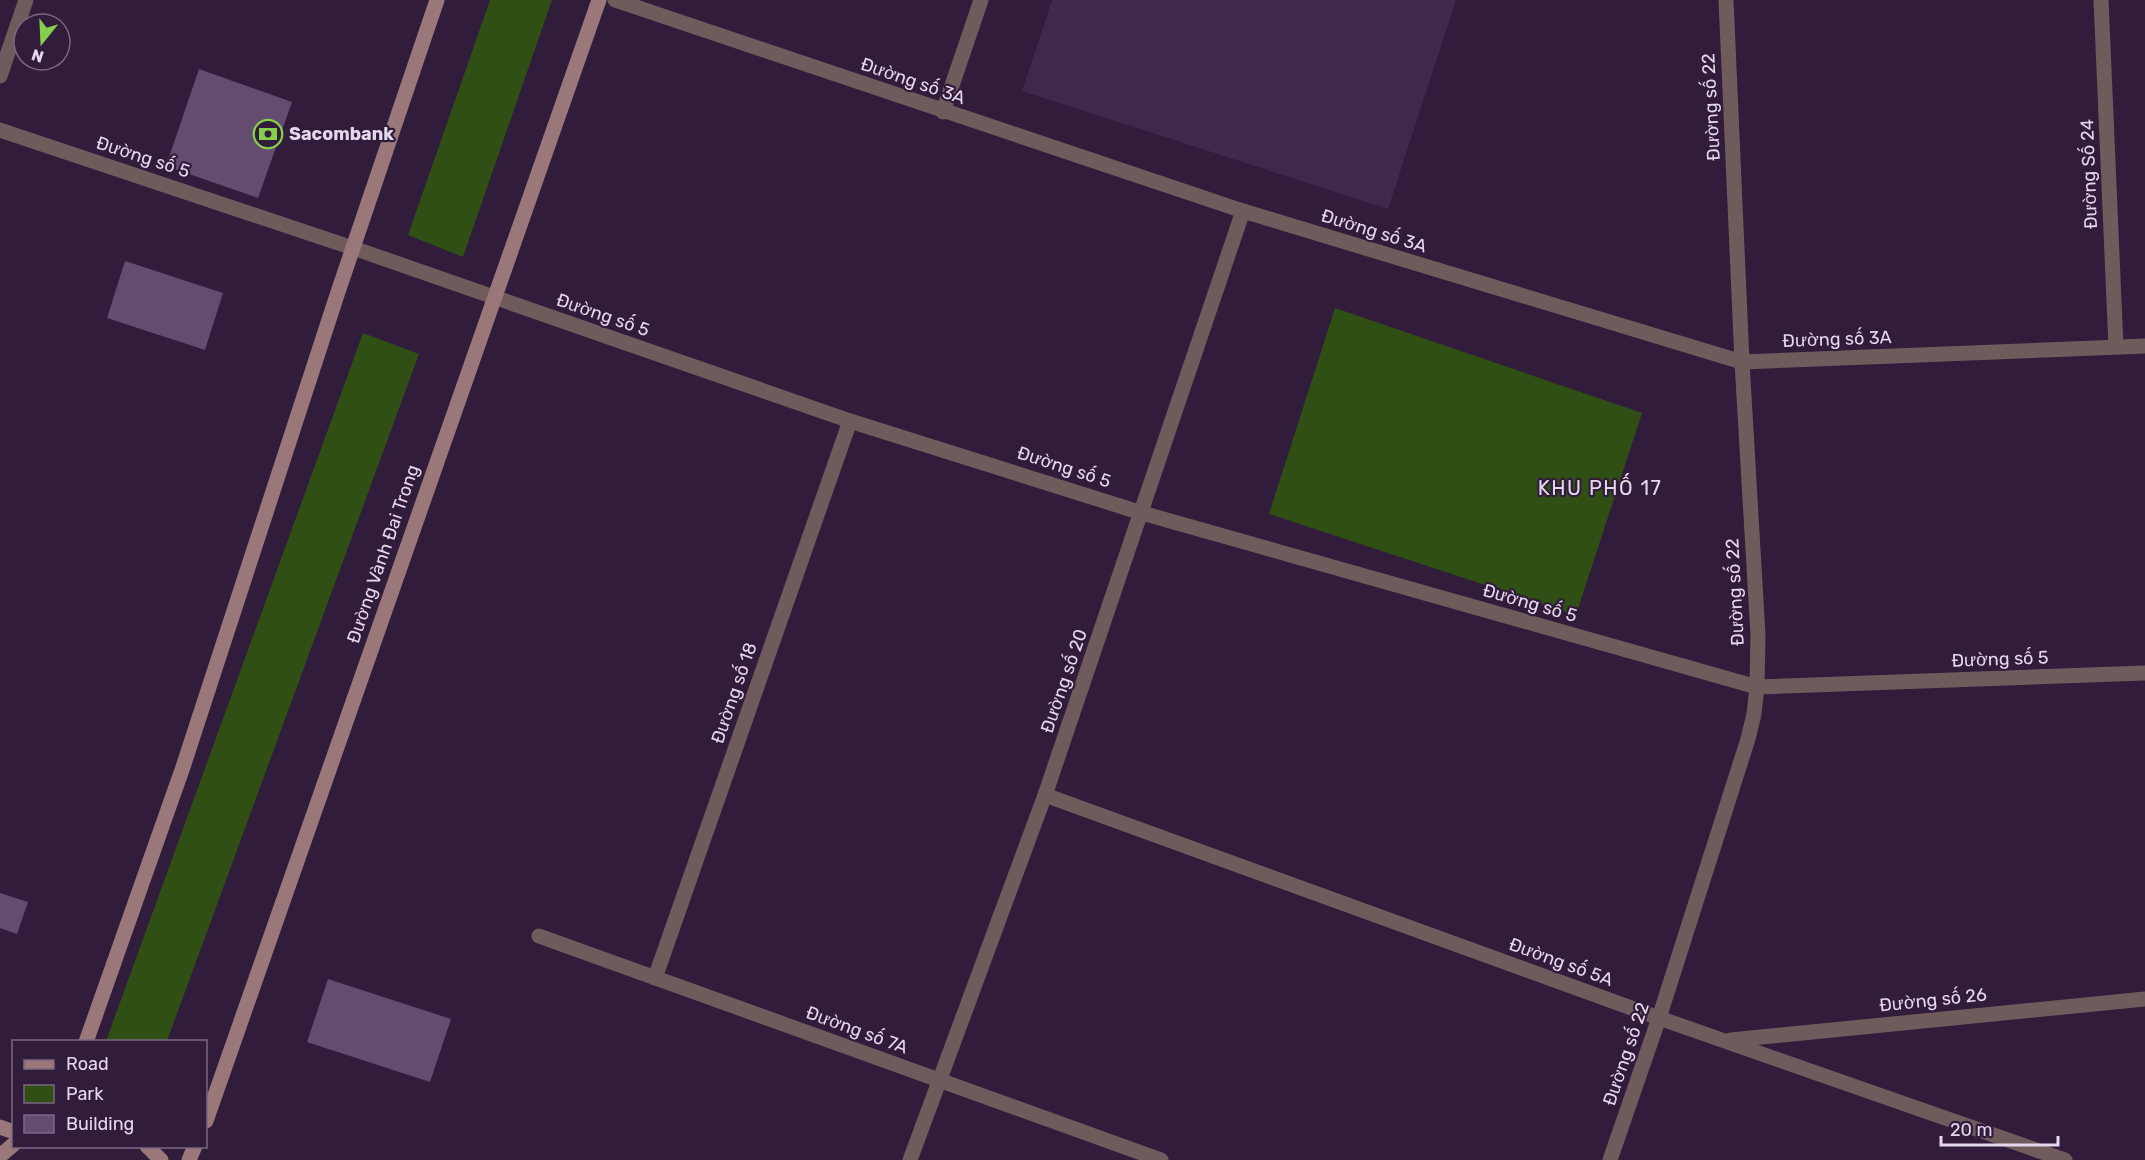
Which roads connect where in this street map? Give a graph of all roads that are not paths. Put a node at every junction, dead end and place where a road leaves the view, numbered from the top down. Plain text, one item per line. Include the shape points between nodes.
1 (26, 0) edge
2 (437, 0) edge
3 (599, 0) edge
4 (615, 0) edge
5 (981, 0) edge
6 (1726, 0) edge
7 (2101, 0) edge
8 (0, 76) edge
9 (943, 112) junction
10 (0, 130) edge
11 (1243, 211) junction
12 (353, 248) junction
13 (493, 298) junction
14 (2145, 346) edge
15 (2115, 347) junction
16 (1742, 362) junction
17 (850, 421) junction
18 (1142, 513) junction
19 (2145, 673) edge
20 (1757, 687) junction
21 (1045, 795) junction
22 (539, 936) dead end
23 (655, 978) junction
24 (2145, 999) edge
25 (1659, 1018) junction
26 (87, 1040) edge
27 (1725, 1041) junction
28 (940, 1080) junction
29 (207, 1118) edge
30 (12, 1146) edge
31 (149, 1148) edge
32 (0, 1156) edge
33 (161, 1160) edge
34 (910, 1160) edge
35 (1161, 1160) edge
36 (1610, 1160) edge
37 (2065, 1160) edge

1 - 8 street
2 - 12 street
3 - 13 street, Đường Vành Đai Trong
4 - 9 street, Đường số 3A
5 - 9 street
6 - 16 street, Đường số 22
7 - 15 street, Đường Số 24
9 - 11 street, Đường số 3A
10 - 12 street, Đường số 5
11 - 16 street, Đường số 3A
11 - 18 street, Đường số 20
12 - 13 street, Đường số 5
12 - 26 street via 183,767
13 - 17 street, Đường số 5
13 - 29 street, Đường Vành Đai Trong
14 - 15 street, Đường số 3A
15 - 16 street, Đường số 3A
16 - 20 street, Đường số 22 via 1758,635
17 - 18 street, Đường số 5
17 - 23 street, Đường số 18
18 - 20 street, Đường số 5
18 - 21 street, Đường số 20
19 - 20 street, Đường số 5
20 - 25 street, Đường số 22 via 1748,739
21 - 25 street, Đường số 5A
21 - 28 street, Đường số 20
22 - 23 street, Đường số 7A
23 - 28 street, Đường số 7A
24 - 27 street, Đường số 26
25 - 27 street, Đường số 5A
25 - 36 street, Đường số 22
27 - 37 street, Đường số 5A
28 - 34 street, Đường số 20
28 - 35 street, Đường số 7A
30 - 32 street
31 - 33 street

